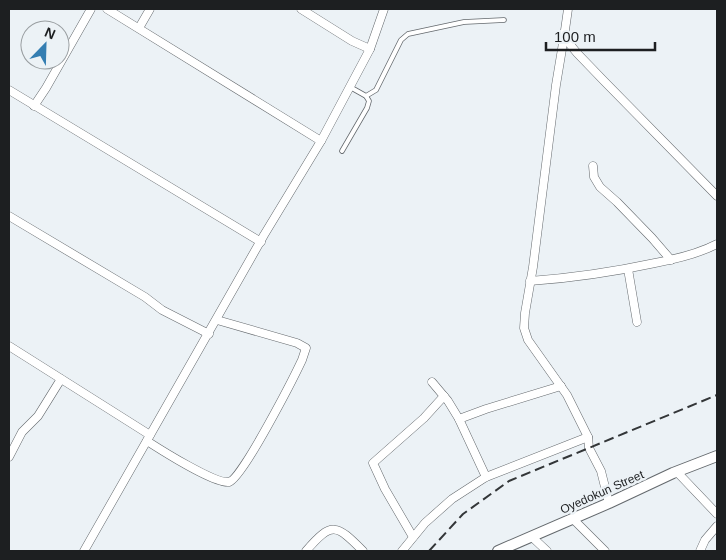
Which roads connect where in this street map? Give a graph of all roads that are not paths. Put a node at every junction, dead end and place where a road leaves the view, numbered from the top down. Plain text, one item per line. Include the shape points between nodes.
1 (92, 9) edge
2 (107, 9) edge
3 (150, 9) edge
4 (301, 9) edge
5 (384, 9) edge
6 (568, 9) edge
7 (504, 20) dead end
8 (139, 28) junction
9 (564, 37) junction
10 (370, 49) junction
11 (350, 87) junction
12 (9, 90) edge
13 (366, 96) junction
14 (34, 106) junction
15 (321, 141) junction
16 (342, 151) dead end
17 (594, 166) dead end
18 (717, 196) edge
19 (9, 216) edge
20 (260, 242) junction
21 (717, 244) edge
22 (671, 260) junction
23 (628, 269) junction
24 (530, 282) junction
25 (217, 320) junction
26 (637, 322) dead end
27 (209, 334) junction
28 (9, 346) edge
29 (61, 379) junction
30 (432, 382) dead end
31 (561, 386) junction
32 (444, 396) junction
33 (459, 419) junction
34 (588, 437) junction
35 (149, 438) junction
36 (717, 456) edge
37 (9, 457) edge
38 (677, 472) junction
39 (486, 477) junction
40 (609, 503) junction
41 (717, 514) edge
42 (572, 519) junction
43 (717, 526) edge
44 (413, 537) junction
45 (532, 537) junction
46 (84, 551) edge
47 (306, 551) edge
48 (363, 551) edge
49 (402, 551) edge
50 (498, 551) edge
51 (547, 551) edge
52 (605, 551) edge
53 (700, 551) edge

1 - 14 street
2 - 8 street
3 - 8 street
4 - 10 street
5 - 10 street
6 - 9 street
7 - 13 lane via 464,22 408,34 400,40 376,90
8 - 15 street
9 - 18 street
9 - 24 street
10 - 11 street
11 - 13 lane
11 - 15 street
12 - 14 street
13 - 16 lane via 369,101 367,108
14 - 20 street
15 - 20 street
17 - 22 street via 594,177 600,187
19 - 27 street via 162,310
20 - 25 street
21 - 22 street
22 - 23 street
23 - 24 street
23 - 26 street
24 - 31 street via 524,328 528,340
25 - 27 street
25 - 35 street via 306,348 261,437 240,472 228,482 181,462
27 - 35 street
28 - 29 street
29 - 35 street
29 - 37 street via 38,416 22,432
30 - 32 street
31 - 33 street
31 - 34 street
32 - 33 street
32 - 44 street via 373,463
33 - 39 street
34 - 39 street
34 - 40 street
35 - 46 street
36 - 38 street, Oyedokun Street
38 - 40 street, Oyedokun Street
38 - 41 street
39 - 44 street via 452,499
40 - 42 street, Oyedokun Street
42 - 45 street, Oyedokun Street
42 - 52 street
43 - 53 street
44 - 49 street
45 - 50 street, Oyedokun Street
45 - 51 street
47 - 48 street via 319,536 333,529 340,531

